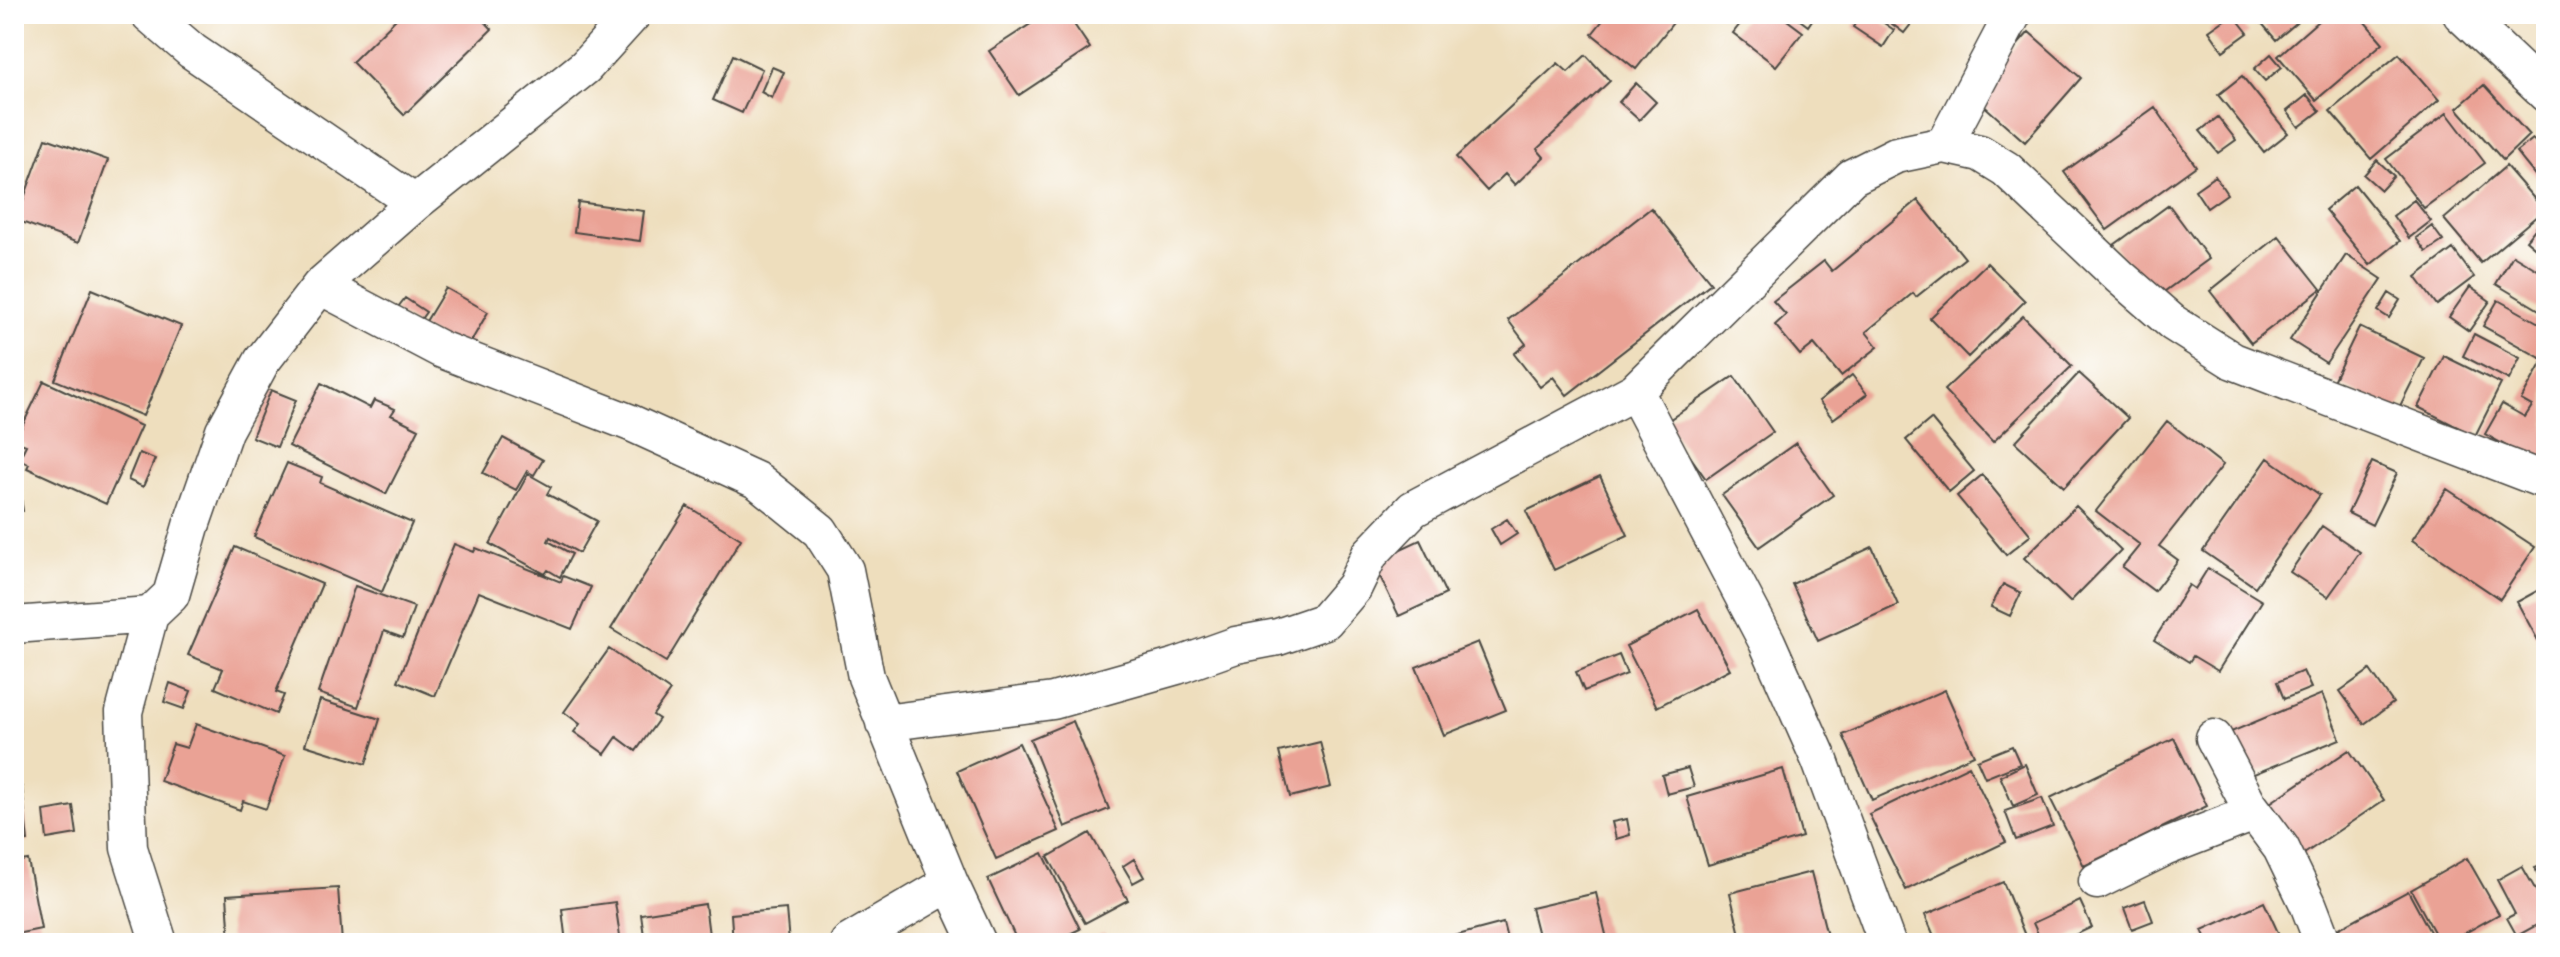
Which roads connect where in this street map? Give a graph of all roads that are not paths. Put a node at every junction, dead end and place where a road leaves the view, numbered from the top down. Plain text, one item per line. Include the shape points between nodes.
1 (149, 14) edge
2 (633, 14) edge
3 (2013, 14) edge
4 (2461, 14) edge
5 (2546, 94) edge
6 (1944, 145) junction
7 (415, 203) junction
8 (320, 286) junction
9 (1635, 391) junction
10 (2546, 481) edge
11 (150, 615) junction
12 (14, 625) edge
13 (884, 723) junction
14 (2214, 738) dead end
15 (2254, 813) junction
16 (2097, 881) dead end
17 (950, 883) junction
18 (159, 943) edge
19 (848, 943) edge
20 (978, 943) edge
21 (1887, 943) edge
22 (2323, 943) edge

1 - 7 street via 192,51
2 - 7 street via 585,67
3 - 6 street
4 - 5 street
6 - 9 street via 1896,155 1852,177
6 - 10 street via 1980,153 2006,169 2173,323 2233,361
7 - 8 street
8 - 11 street via 262,361 224,431 171,595
8 - 13 street via 440,349 631,423 758,481 820,531 845,570 866,677
9 - 13 street via 1413,509 1370,554 1354,587 1325,621 1053,701
9 - 21 street via 1767,642 1820,761
11 - 12 street
11 - 18 street via 124,712 129,848
13 - 17 street
14 - 15 street
15 - 16 street
15 - 22 street via 2281,848
17 - 19 street
17 - 20 street

